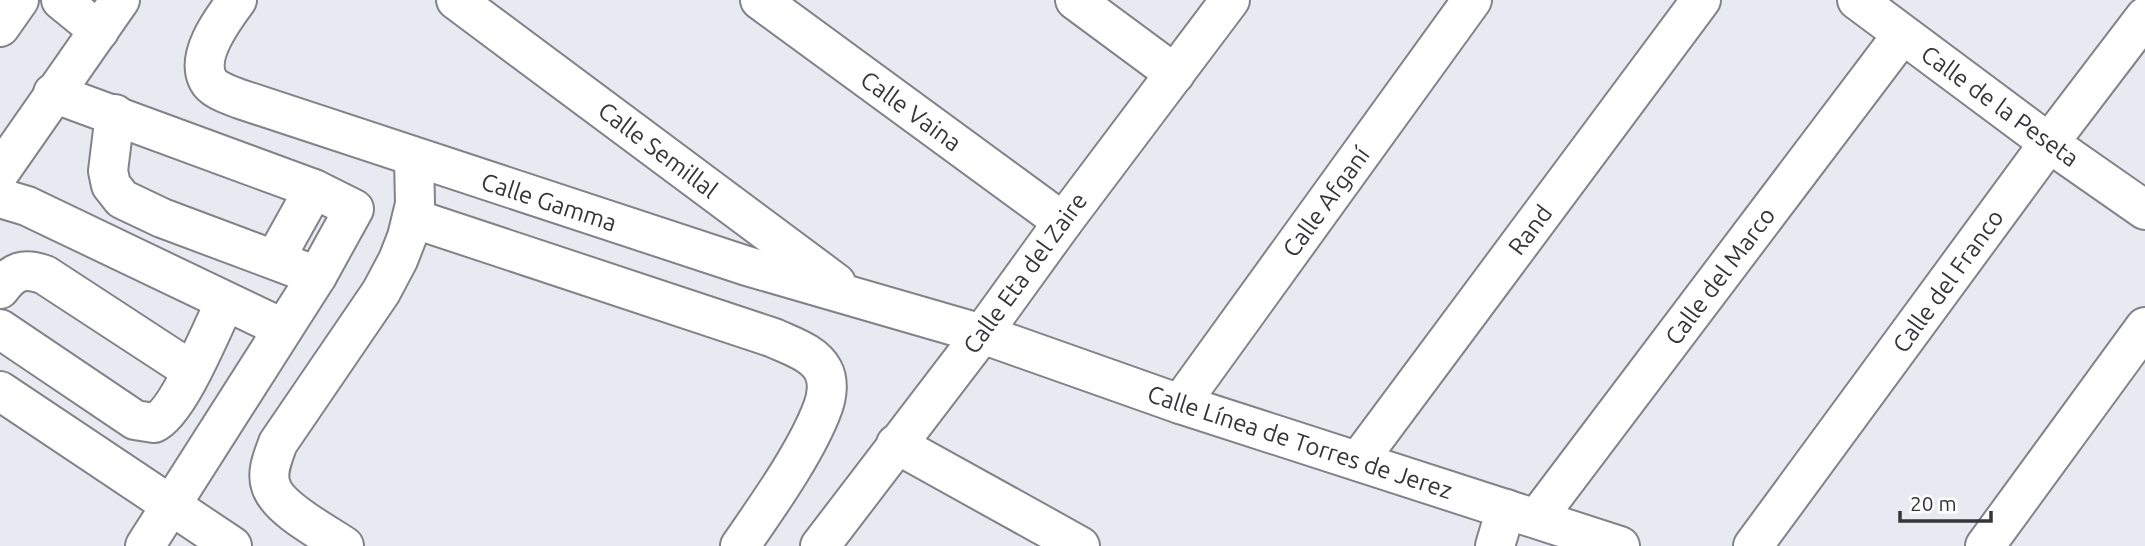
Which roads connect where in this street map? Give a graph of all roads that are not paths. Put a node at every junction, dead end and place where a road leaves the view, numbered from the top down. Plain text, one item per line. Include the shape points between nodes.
1 (19, 0) edge
2 (61, 0) edge
3 (237, 0) edge
4 (456, 0) edge
5 (760, 0) edge
6 (1075, 0) edge
7 (1230, 0) edge
8 (1472, 0) edge
9 (1701, 0) edge
10 (1857, 0) edge
11 (109, 15) edge
12 (2145, 17) edge
13 (0, 27) edge
14 (1902, 35) junction
15 (1175, 74) junction
16 (53, 93) junction
17 (115, 114) junction
18 (2049, 143) junction
19 (414, 158) junction
20 (0, 172) edge
21 (314, 189) junction
22 (0, 198) edge
23 (354, 209) junction
24 (2145, 210) edge
25 (1063, 222) junction
26 (408, 232) junction
27 (275, 259) junction
28 (317, 276) junction
29 (0, 289) edge
30 (860, 300) junction
31 (225, 302) junction
32 (288, 319) junction
33 (2145, 327) edge
34 (0, 329) edge
35 (982, 334) junction
36 (341, 351) junction
37 (192, 370) junction
38 (0, 391) edge
39 (1181, 404) junction
40 (896, 444) junction
41 (1358, 461) junction
42 (171, 506) junction
43 (1522, 513) junction
44 (145, 546) edge
45 (232, 546) edge
46 (344, 546) edge
47 (740, 546) edge
48 (820, 546) edge
49 (1080, 546) edge
50 (1494, 546) edge
51 (1620, 546) edge
52 (1753, 546) edge
53 (1985, 546) edge

1 - 13 street
2 - 11 street
3 - 19 street, Calle Gamma via 209,47 208,82 240,99
4 - 30 street, Calle Semillal
5 - 25 street, Calle Vaina
6 - 15 street
7 - 15 street, Calle Eta del Zaire
8 - 39 street, Calle Afganí
9 - 41 street, Rand
10 - 14 street, Calle de la Peseta
11 - 16 street
12 - 18 street, Calle del Franco
14 - 18 street, Calle de la Peseta
14 - 43 street, Calle del Marco
15 - 25 street, Calle Eta del Zaire
16 - 17 street
16 - 20 street
17 - 21 street
17 - 27 street via 108,171 111,185 122,199
18 - 24 street, Calle de la Peseta
18 - 52 street, Calle del Franco
19 - 26 street via 416,190
19 - 30 street, Calle Gamma
21 - 23 street
21 - 27 street
22 - 31 street via 36,210
23 - 26 street
23 - 28 street
25 - 35 street, Calle Eta del Zaire
26 - 36 street via 381,292
26 - 47 street via 774,338 813,358 823,370 827,386 824,405
27 - 28 street
28 - 32 street
29 - 37 street via 16,272 46,275
30 - 35 street, Calle Gamma
31 - 32 street
31 - 37 street
32 - 36 street
32 - 42 street
33 - 53 street
34 - 37 street via 145,423 154,424 168,413
35 - 39 street, Calle Línea de Torres de Jerez
35 - 40 street, Calle Eta del Zaire
36 - 46 street via 278,443 270,466 270,485 277,499
38 - 42 street
39 - 41 street, Calle Línea de Torres de Jerez
40 - 48 street, Calle Eta del Zaire
40 - 49 street
41 - 43 street, Calle Línea de Torres de Jerez
42 - 44 street
42 - 45 street
43 - 50 street, Calle del Marco
43 - 51 street, Calle Línea de Torres de Jerez

